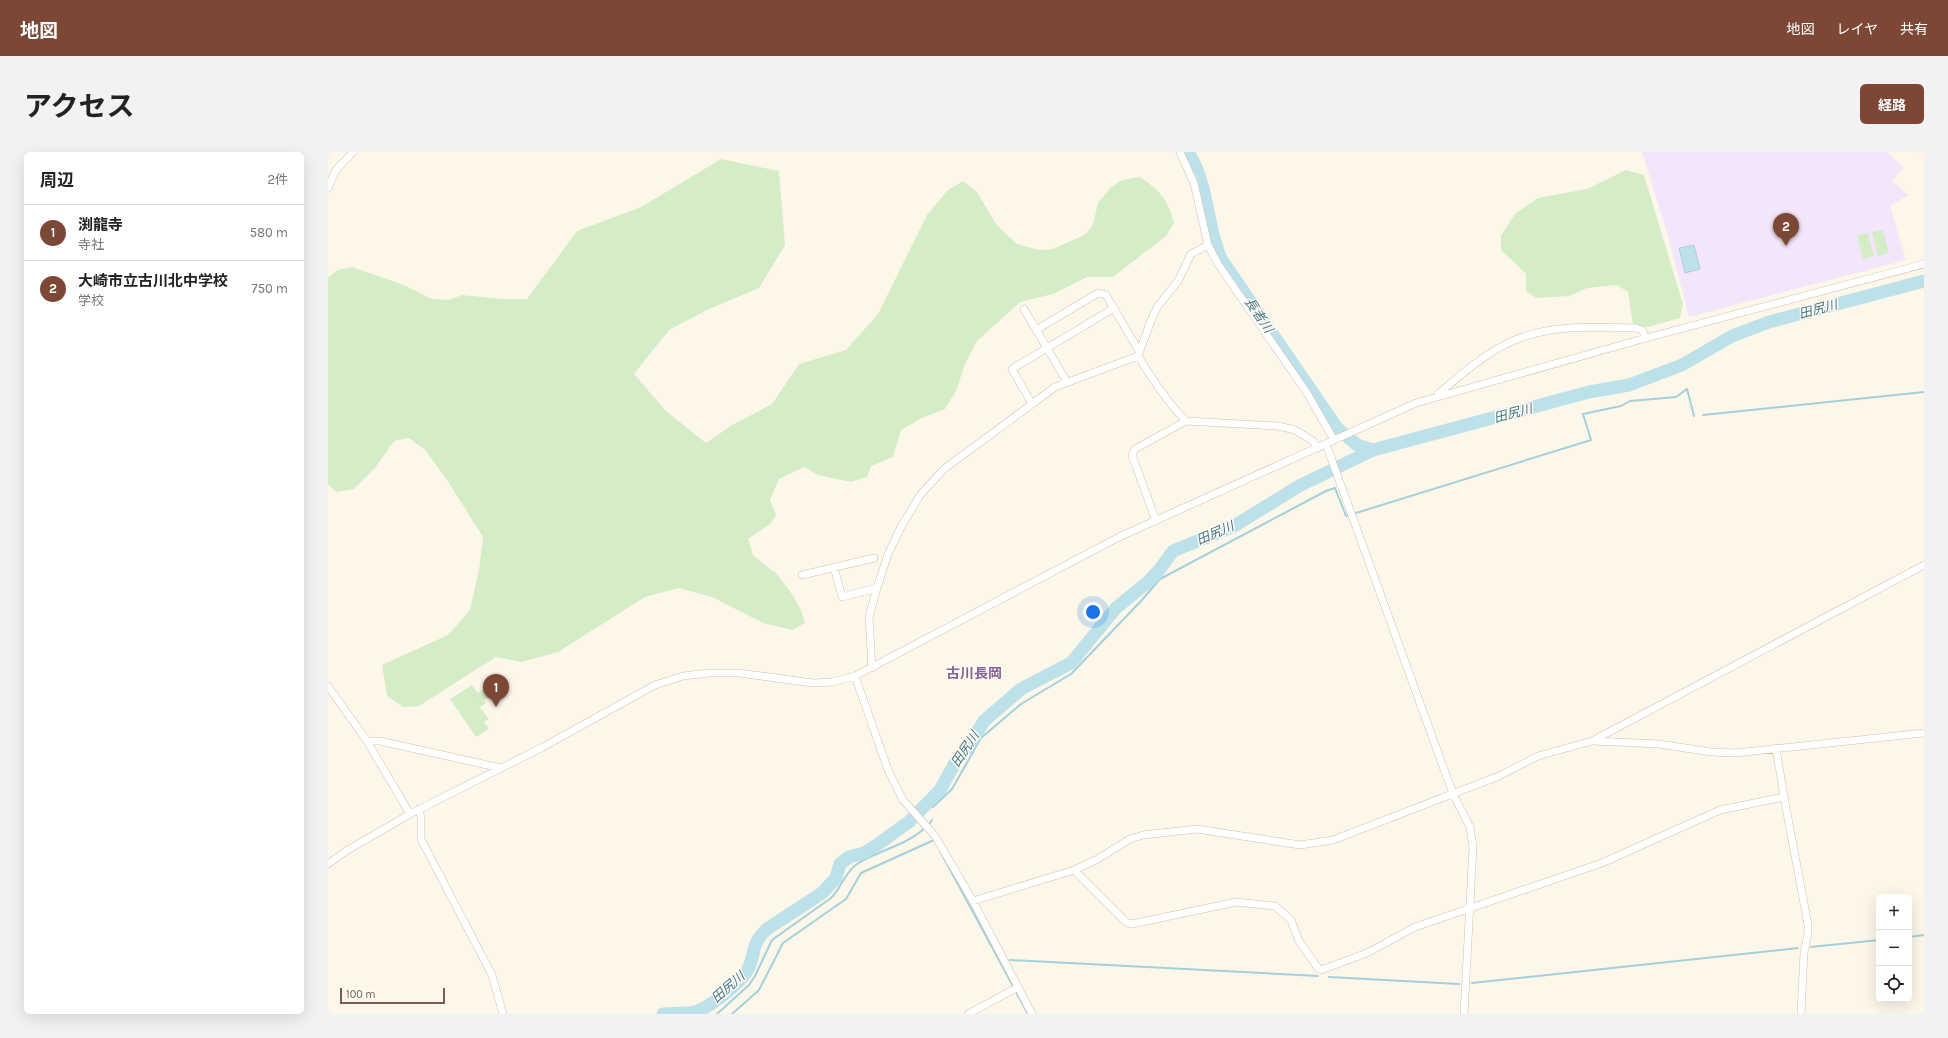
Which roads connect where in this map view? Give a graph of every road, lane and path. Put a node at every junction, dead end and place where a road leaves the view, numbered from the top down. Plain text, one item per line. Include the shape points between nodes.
1 (353, 152) edge
2 (1180, 152) edge
3 (328, 188) edge
4 (1208, 245) junction
5 (1924, 264) edge
6 (1114, 308) junction
7 (1024, 309) dead end
8 (1036, 330) junction
9 (1646, 338) junction
10 (1047, 348) junction
11 (1138, 354) junction
12 (1067, 382) junction
13 (1436, 396) junction
14 (1032, 404) junction
15 (1186, 421) junction
16 (1336, 439) junction
17 (1326, 444) junction
18 (1318, 448) junction
19 (1156, 522) junction
20 (874, 558) dead end
21 (1924, 565) edge
22 (834, 567) junction
23 (802, 575) dead end
24 (876, 588) junction
25 (872, 668) junction
26 (855, 676) junction
27 (328, 686) edge
28 (1924, 733) edge
29 (1592, 740) junction
30 (367, 741) junction
31 (1776, 748) junction
32 (501, 768) junction
33 (1453, 794) junction
34 (1784, 797) junction
35 (419, 810) junction
36 (410, 814) junction
37 (328, 864) edge
38 (1074, 870) junction
39 (973, 901) junction
40 (1469, 907) junction
41 (1018, 987) junction
42 (503, 1014) edge
43 (968, 1014) edge
44 (1032, 1014) edge
45 (1464, 1014) edge
46 (1801, 1014) edge

1 - 3 street via 336,170
2 - 4 street via 1194,183
4 - 11 street via 1191,254 1178,281 1158,306
4 - 16 street via 1226,276
5 - 9 street
6 - 8 street via 1106,296 1098,294
6 - 10 street
6 - 11 street
7 - 8 street
8 - 10 street
9 - 13 street
9 - 13 street via 1642,330 1636,328 1596,327 1531,334 1499,348
10 - 12 street
10 - 14 street via 1012,369
11 - 12 street
11 - 15 street via 1154,382
12 - 14 street via 1055,387
13 - 16 street
14 - 24 street via 944,469 921,494 888,554
15 - 18 street via 1278,426 1295,430 1313,441
15 - 19 street via 1136,449 1132,455
16 - 17 street
17 - 18 street
17 - 33 street
18 - 19 street
19 - 25 street via 1085,554
20 - 22 street
21 - 29 street
22 - 23 street
22 - 24 street via 842,597
24 - 25 street via 869,617
25 - 26 street
26 - 32 street via 832,682 813,683 739,674 709,673 683,676 656,685
26 - 39 street via 888,770 902,800 935,836
27 - 30 street
28 - 31 street
29 - 31 street via 1659,744 1711,752 1735,753
29 - 33 street via 1538,756 1500,776
30 - 32 street via 380,741
30 - 36 street
31 - 34 street
32 - 35 street
33 - 38 street via 1333,840 1314,844 1300,845 1206,830 1187,830 1130,839
33 - 40 street via 1472,834 1473,865
34 - 40 street via 1720,810 1602,863
34 - 46 street via 1808,925
35 - 36 street
35 - 42 street via 421,840 492,975
36 - 37 street via 346,850
38 - 39 street
38 - 40 street via 1126,922 1132,924 1236,902 1275,906 1291,920 1299,941 1322,970 1367,953 1415,927
39 - 41 street
40 - 45 street
41 - 43 street
41 - 44 street

